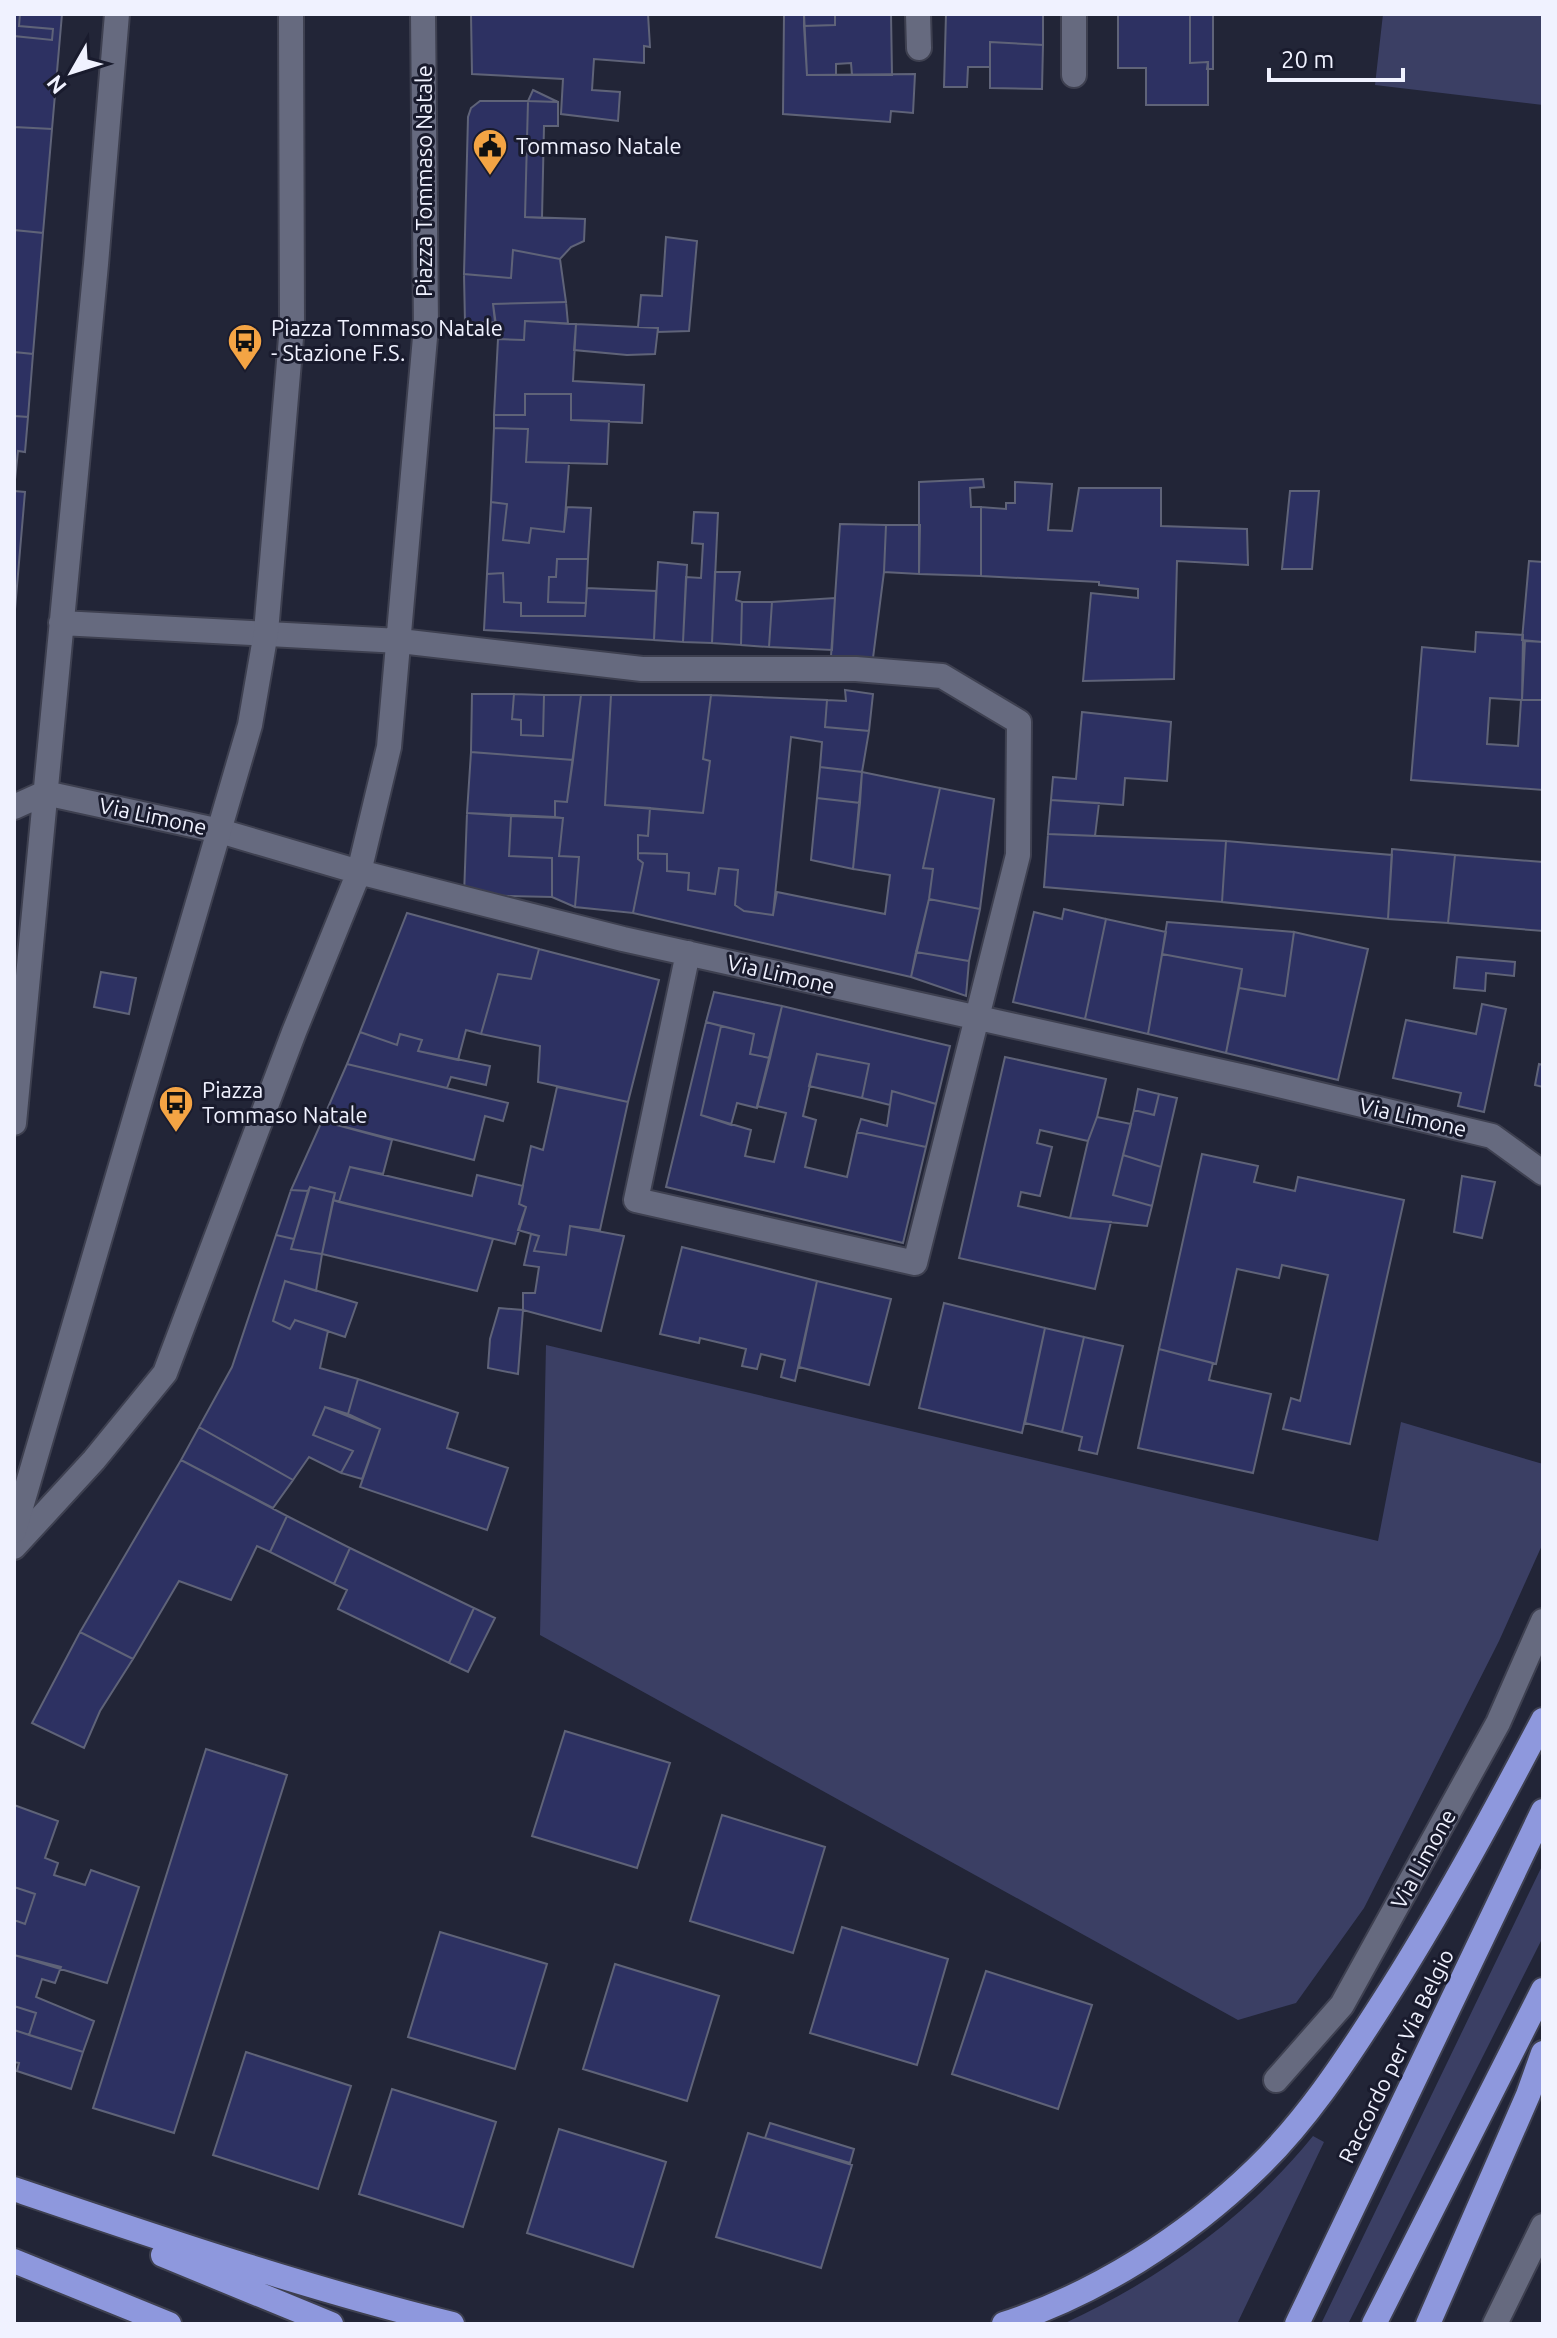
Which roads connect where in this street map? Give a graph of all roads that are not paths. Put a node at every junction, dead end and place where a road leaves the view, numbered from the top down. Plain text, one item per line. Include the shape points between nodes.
1 (117, 14) edge
2 (291, 14) edge
3 (423, 14) edge
4 (918, 14) edge
5 (1074, 14) edge
6 (919, 48) dead end
7 (1074, 75) dead end
8 (61, 623) junction
9 (266, 632) junction
10 (400, 641) junction
11 (45, 793) junction
12 (14, 807) edge
13 (220, 831) junction
14 (359, 872) junction
15 (688, 953) junction
16 (976, 1018) junction
17 (14, 1123) edge
18 (1543, 1173) edge
19 (14, 1531) edge
20 (14, 1547) edge
21 (1543, 1621) edge
22 (1543, 1720) edge
23 (1543, 1811) edge
24 (1543, 1990) edge
25 (1543, 2053) edge
26 (1276, 2080) dead end
27 (14, 2192) edge
28 (1543, 2226) edge
29 (14, 2261) edge
30 (14, 2269) edge
31 (128, 2324) edge
32 (169, 2324) edge
33 (331, 2324) edge
34 (452, 2324) edge
35 (1004, 2324) edge
36 (1297, 2324) edge
37 (1374, 2324) edge
38 (1428, 2324) edge
39 (1495, 2324) edge

1 - 8 street
2 - 9 street via 292,326
3 - 10 street, Piazza Tommaso Natale via 426,326
4 - 6 street
5 - 7 street
8 - 9 street
8 - 11 street
9 - 10 street
9 - 13 street via 250,725
10 - 14 street, Piazza Tommaso Natale via 389,747
10 - 16 street via 642,669 856,669 942,676 1019,722 1018,855
11 - 12 street
11 - 13 street, Via Limone
11 - 17 street
13 - 14 street, Via Limone
13 - 19 street
14 - 15 street, Via Limone
14 - 20 street, Piazza Tommaso Natale via 165,1373
15 - 16 street, Via Limone
15 - 16 street via 636,1200 900,1260 915,1263
16 - 18 street, Via Limone via 1492,1136
21 - 26 street, Via Limone via 1498,1723 1342,2005
22 - 35 highway via 1477,1845 1344,2064 1267,2157 1160,2245 1100,2282
23 - 36 highway, Raccordo per Via Belgio
24 - 37 highway
25 - 38 highway
27 - 33 highway
27 - 34 highway via 362,2302
28 - 39 street
29 - 32 highway
30 - 31 highway

